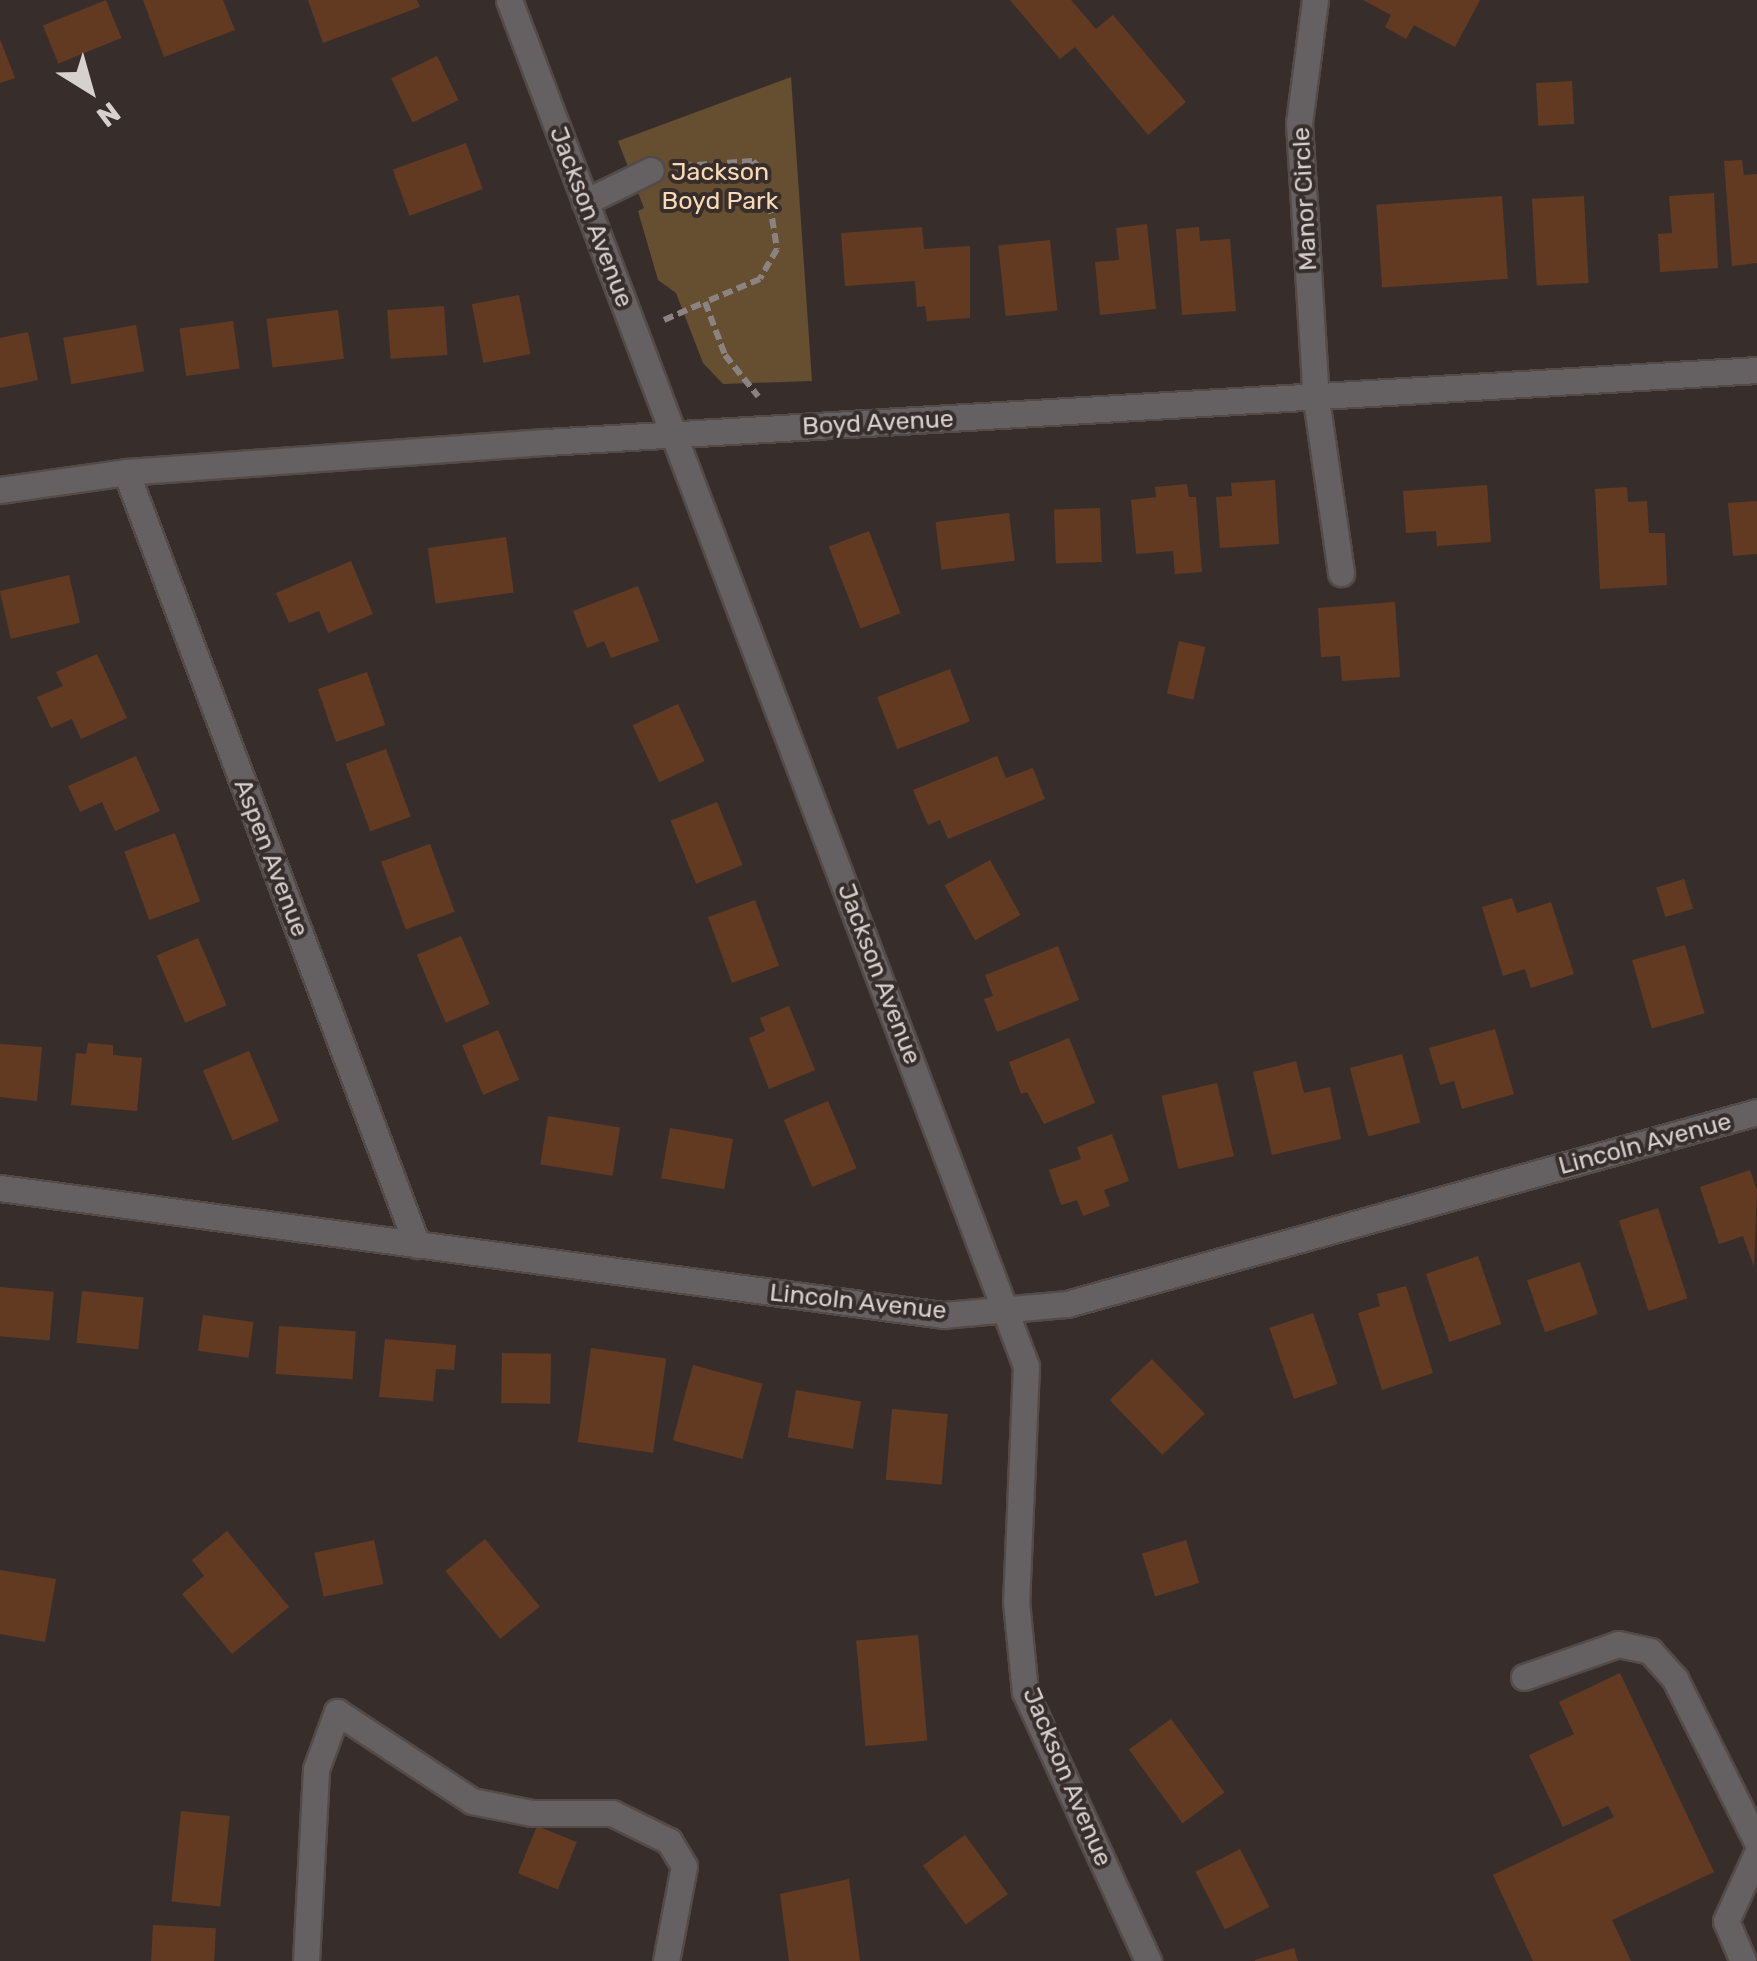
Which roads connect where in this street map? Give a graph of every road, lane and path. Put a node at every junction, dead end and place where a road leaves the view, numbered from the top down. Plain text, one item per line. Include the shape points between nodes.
1 (509, 0) edge
2 (1315, 0) edge
3 (651, 170) joint
4 (586, 202) junction
5 (705, 302) junction
6 (670, 318) dead end
7 (1757, 370) edge
8 (1316, 399) junction
9 (783, 429) junction
10 (674, 436) junction
11 (126, 472) junction
12 (0, 490) edge
13 (1341, 573) dead end
14 (1757, 1112) edge
15 (0, 1188) edge
16 (418, 1245) junction
17 (1005, 1306) junction
18 (1524, 1678) dead end
19 (1757, 1842) edge
20 (1757, 1853) edge
21 (306, 1961) edge
22 (666, 1961) edge
23 (1148, 1961) edge
24 (1743, 1961) edge

1 - 4 street, Jackson Avenue
2 - 8 street, Manor Circle via 1300,123
3 - 4 street
3 - 5 path via 753,161 765,174 777,249 760,279
4 - 10 street, Jackson Avenue
5 - 6 path
5 - 9 path via 725,355
7 - 8 street, Boyd Avenue
8 - 9 street, Boyd Avenue
8 - 13 street, Manor Circle
9 - 10 street, Boyd Avenue
10 - 11 street, Boyd Avenue
10 - 17 street, Jackson Avenue
11 - 12 street, Boyd Avenue
11 - 16 street, Aspen Avenue
14 - 17 street, Lincoln Avenue via 1067,1304
15 - 16 street, Lincoln Avenue
16 - 17 street, Lincoln Avenue via 943,1316
17 - 23 street, Jackson Avenue via 1026,1366 1016,1601 1025,1692
18 - 19 street via 1618,1644 1650,1651 1675,1679
20 - 24 street via 1726,1921
21 - 22 street via 316,1769 337,1712 472,1801 532,1813 612,1813 669,1841 684,1866

